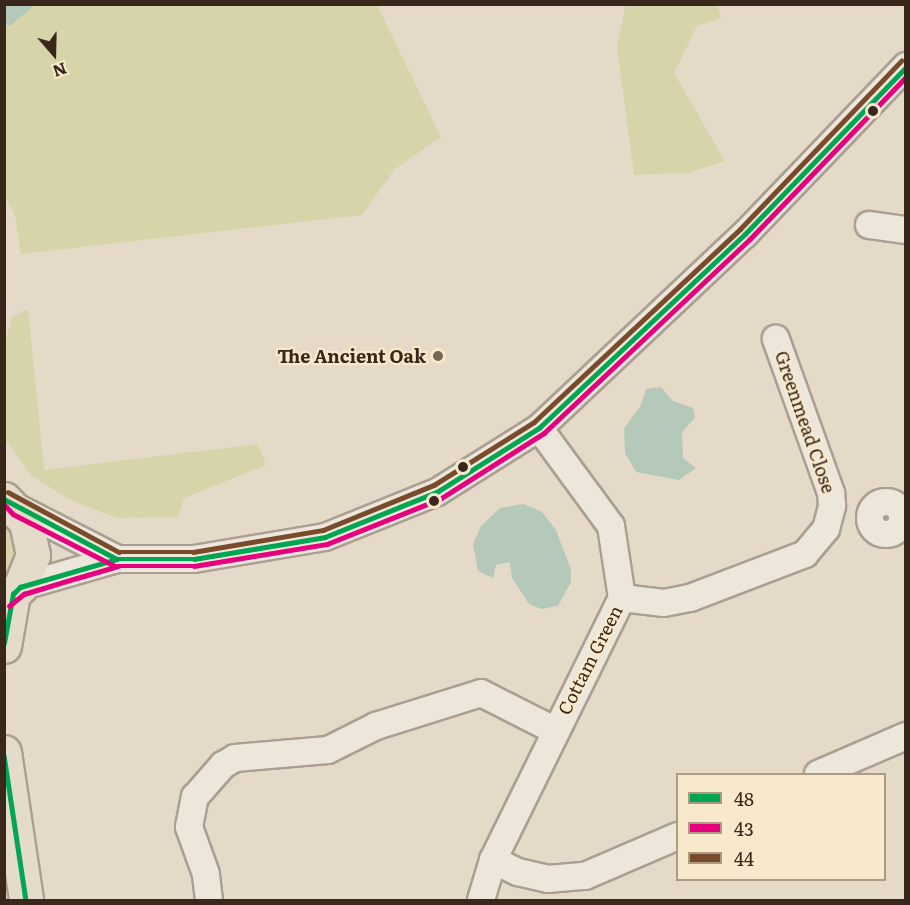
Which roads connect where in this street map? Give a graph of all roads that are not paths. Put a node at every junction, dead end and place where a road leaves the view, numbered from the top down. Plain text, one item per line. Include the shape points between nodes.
1 (906, 66) edge
2 (869, 225) dead end
3 (906, 230) edge
4 (776, 339) dead end
5 (538, 428) junction
6 (9, 500) edge
7 (832, 506) junction
8 (871, 513) dead end
9 (117, 559) junction
10 (13, 594) edge
11 (622, 598) junction
12 (4, 646) edge
13 (554, 730) junction
14 (906, 736) edge
15 (4, 752) edge
16 (820, 773) edge
17 (676, 837) edge
18 (493, 860) junction
19 (26, 900) edge
20 (209, 900) edge
21 (481, 900) edge

1 - 5 street via 745,234
2 - 3 street
4 - 7 street, Greenmead Close
5 - 9 street via 437,492 325,537 194,559
5 - 11 street, Cottam Green via 611,526
6 - 9 street
6 - 10 main road via 26,522 33,547 29,572
7 - 8 street, Greenmead Close
7 - 11 street, Greenmead Close via 826,529 805,554 690,598 664,603
9 - 10 street
10 - 12 main road
11 - 13 street, Cottam Green
13 - 18 street, Cottam Green
13 - 20 street via 481,693 376,726 328,750 235,758 223,765 195,797 189,827 206,874
14 - 16 street
15 - 19 main road
17 - 18 street via 585,876 548,879 518,872
18 - 21 street, Cottam Green

